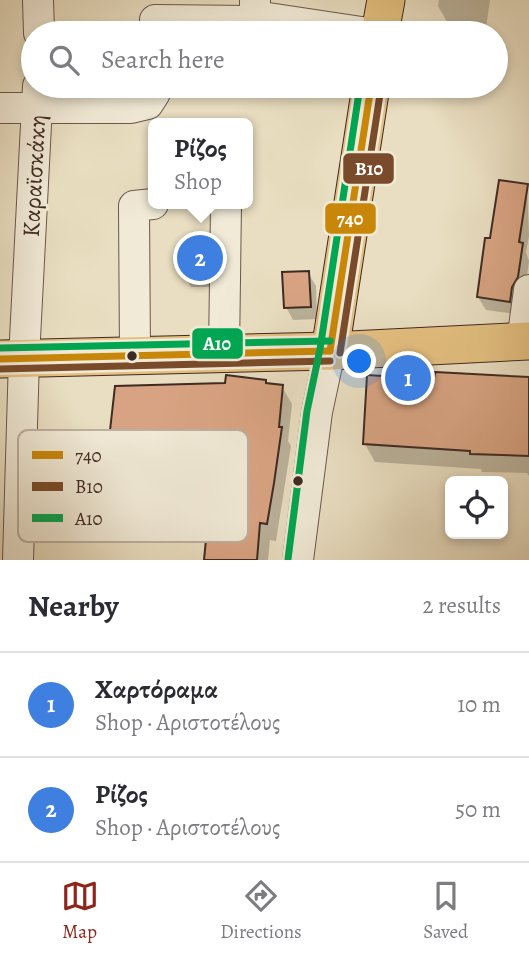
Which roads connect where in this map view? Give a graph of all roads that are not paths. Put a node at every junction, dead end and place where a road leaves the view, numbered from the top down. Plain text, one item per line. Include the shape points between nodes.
1 (38, 0) edge
2 (386, 0) edge
3 (255, 8) edge
4 (155, 18) edge
5 (39, 21) edge
6 (314, 21) edge
7 (382, 21) edge
8 (35, 98) edge
9 (38, 98) edge
10 (46, 98) edge
11 (152, 98) edge
12 (369, 98) edge
13 (0, 108) edge
14 (148, 205) edge
15 (226, 209) edge
16 (529, 290) edge
17 (525, 342) edge
18 (330, 351) junction
19 (224, 353) junction
20 (135, 355) junction
21 (12, 358) edge
22 (18, 560) edge
23 (298, 560) edge

1 - 5 street
2 - 7 main road
3 - 4 street via 250,21
3 - 6 street
8 - 13 street
9 - 21 street, Καραϊσκάκη
10 - 11 street via 131,108
12 - 18 main road
14 - 20 street via 134,206
15 - 19 street
16 - 17 street
17 - 18 main road
18 - 19 main road
18 - 23 street via 317,412
19 - 20 main road
20 - 21 main road
21 - 22 street, Καραϊσκάκη

